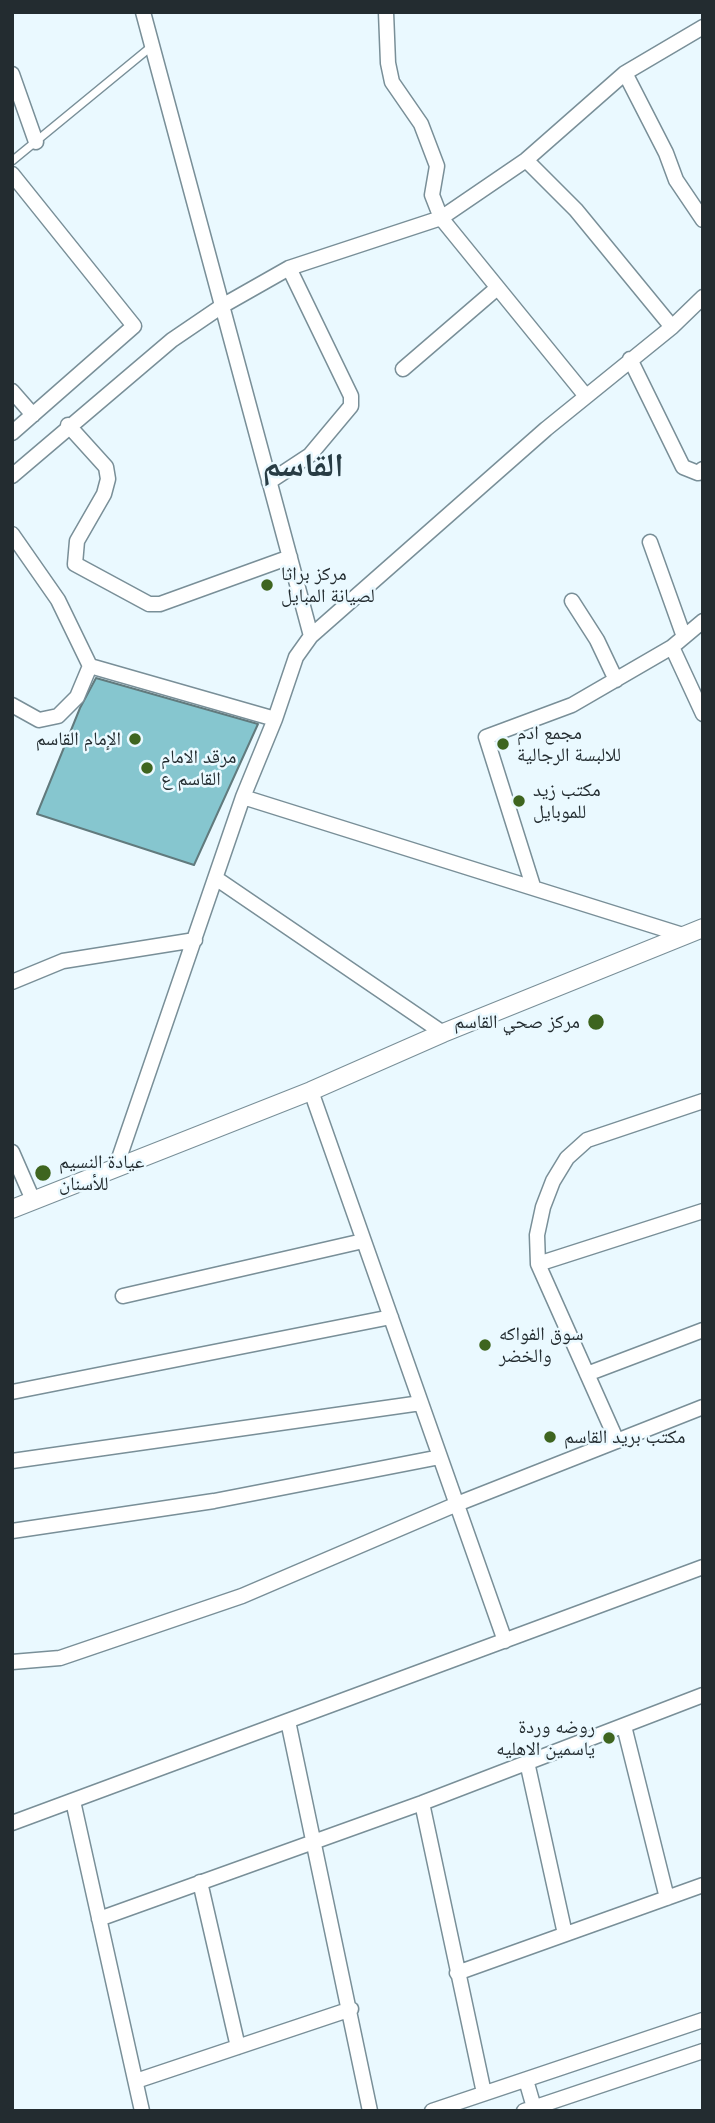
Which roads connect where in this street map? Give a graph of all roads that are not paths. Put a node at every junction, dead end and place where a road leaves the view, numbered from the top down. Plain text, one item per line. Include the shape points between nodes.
1 (143, 12) edge
2 (386, 12) edge
3 (703, 27) edge
4 (152, 46) junction
5 (625, 73) junction
6 (12, 74) edge
7 (36, 142) junction
8 (526, 160) junction
9 (12, 161) edge
10 (12, 174) edge
11 (441, 218) junction
12 (703, 220) edge
13 (289, 268) junction
14 (496, 289) junction
15 (702, 300) edge
16 (222, 306) junction
17 (672, 327) junction
18 (630, 359) junction
19 (402, 369) dead end
20 (12, 391) edge
21 (585, 395) junction
22 (33, 415) junction
23 (68, 425) junction
24 (12, 433) edge
25 (703, 469) edge
26 (12, 476) edge
27 (269, 482) junction
28 (12, 534) edge
29 (650, 541) dead end
30 (290, 557) junction
31 (572, 601) dead end
32 (703, 621) edge
33 (311, 636) junction
34 (684, 637) junction
35 (672, 647) junction
36 (90, 666) junction
37 (616, 680) junction
38 (12, 705) edge
39 (703, 713) edge
40 (275, 719) junction
41 (243, 797) junction
42 (217, 879) junction
43 (534, 887) junction
44 (703, 928) edge
45 (685, 936) junction
46 (195, 940) junction
47 (12, 982) edge
48 (443, 1032) junction
49 (311, 1091) junction
50 (703, 1101) edge
51 (12, 1152) edge
52 (116, 1167) junction
53 (33, 1200) junction
54 (12, 1209) edge
55 (703, 1211) edge
56 (363, 1241) junction
57 (538, 1265) junction
58 (123, 1296) dead end
59 (391, 1317) junction
60 (703, 1330) edge
61 (587, 1374) junction
62 (12, 1392) edge
63 (421, 1403) junction
64 (703, 1407) edge
65 (617, 1441) junction
66 (440, 1457) junction
67 (12, 1461) edge
68 (457, 1504) junction
69 (12, 1531) edge
70 (703, 1567) edge
71 (505, 1641) junction
72 (12, 1662) edge
73 (703, 1695) edge
74 (288, 1721) junction
75 (624, 1727) junction
76 (527, 1762) junction
77 (73, 1801) junction
78 (422, 1803) junction
79 (12, 1823) edge
80 (314, 1840) junction
81 (200, 1882) junction
82 (703, 1885) edge
83 (667, 1898) junction
84 (99, 1919) junction
85 (565, 1934) junction
86 (457, 1973) junction
87 (351, 2009) junction
88 (703, 2020) edge
89 (238, 2047) junction
90 (703, 2051) edge
91 (526, 2080) junction
92 (136, 2081) junction
93 (484, 2093) junction
94 (531, 2109) edge
95 (142, 2111) edge
96 (370, 2111) edge
97 (432, 2111) edge

1 - 4 street
2 - 11 street via 393,82 421,124 437,166 432,195
3 - 5 street
4 - 7 lane
4 - 16 street
5 - 8 street
5 - 12 street via 676,180
6 - 7 street
7 - 9 lane
8 - 11 street
8 - 17 street via 576,210
10 - 22 street via 134,326
11 - 13 street
11 - 14 street
13 - 16 street
13 - 27 street via 351,396 351,406 310,455
14 - 19 street
14 - 21 street
15 - 17 street
16 - 23 street via 172,340
16 - 27 street
17 - 18 street
18 - 21 street
18 - 25 street via 683,467 698,473
20 - 22 street
21 - 33 street
22 - 24 street
23 - 26 street
23 - 30 street via 106,467 108,478 77,541 75,564 149,604
27 - 30 street
28 - 36 street via 58,600
29 - 34 street
30 - 33 street
31 - 37 street
32 - 34 street
33 - 40 street via 296,657
34 - 35 street
35 - 37 street
35 - 39 street
36 - 38 street via 77,696 58,716 38,720
36 - 40 street
37 - 43 street via 572,705 486,737
40 - 41 street
41 - 42 street
41 - 43 street
42 - 46 street
42 - 48 street
43 - 45 street
44 - 45 street
45 - 48 street
46 - 47 street via 63,961
46 - 52 street
48 - 49 street
49 - 52 street
49 - 56 street
50 - 57 street via 587,1140 567,1158 543,1207 537,1235
51 - 53 street
52 - 53 street
53 - 54 street
55 - 57 street
56 - 58 street
56 - 59 street
57 - 61 street
59 - 62 street
59 - 63 street
60 - 61 street
61 - 65 street
63 - 66 street
63 - 67 street
64 - 65 street
65 - 68 street
66 - 68 street
66 - 69 street via 214,1500
68 - 71 street
68 - 72 street via 242,1596 60,1658
70 - 71 street
71 - 74 street
73 - 75 street
74 - 77 street
74 - 80 street
75 - 76 street
75 - 83 street
76 - 78 street
76 - 85 street
77 - 79 street
77 - 84 street
78 - 80 street
78 - 86 street
80 - 81 street
80 - 87 street
81 - 84 street
81 - 89 street
82 - 83 street
83 - 85 street
84 - 92 street
85 - 86 street
86 - 93 street
87 - 89 street
87 - 96 street
88 - 91 street
89 - 92 street
90 - 94 street
91 - 93 street
91 - 94 street
92 - 95 street
93 - 97 street

